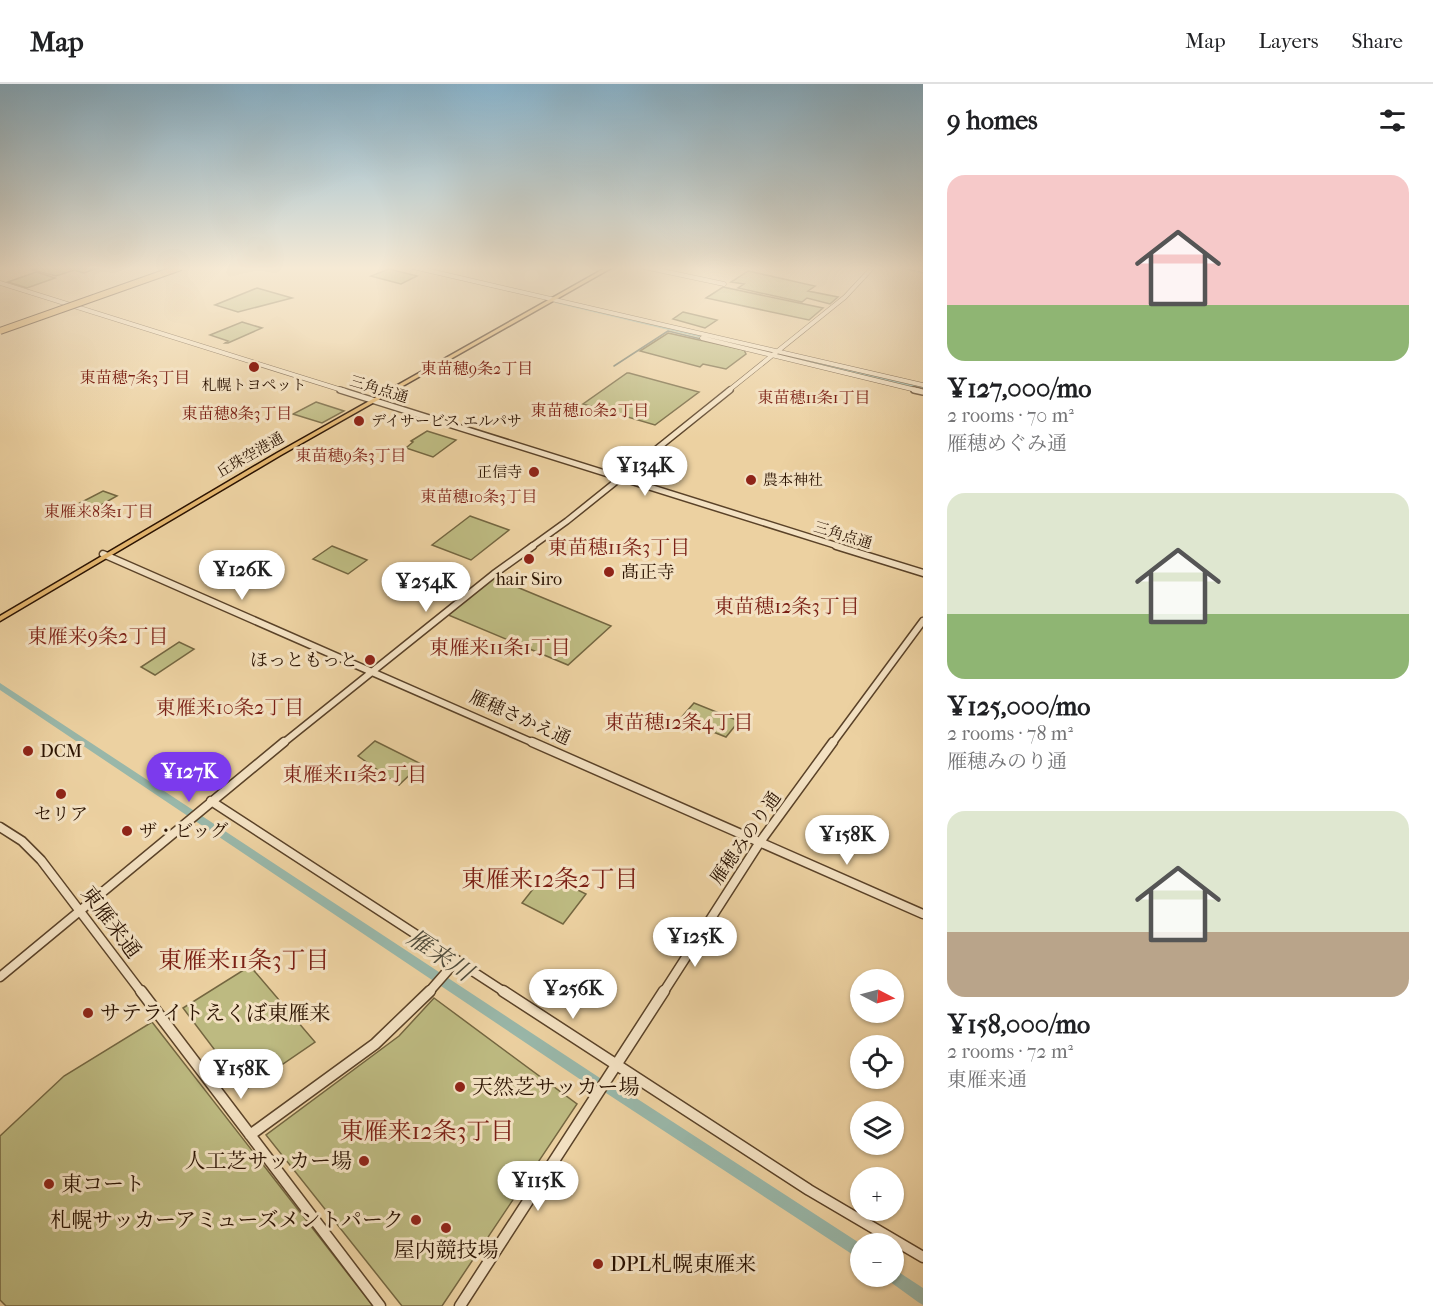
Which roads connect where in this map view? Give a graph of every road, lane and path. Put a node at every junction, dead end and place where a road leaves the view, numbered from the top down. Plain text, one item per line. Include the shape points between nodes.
1 (21, 324) edge
2 (134, 324) edge
3 (507, 324) edge
4 (648, 324) edge
5 (810, 324) edge
6 (0, 330) edge
7 (773, 353) junction
8 (923, 386) edge
9 (923, 392) edge
10 (372, 399) junction
11 (621, 478) junction
12 (104, 555) junction
13 (923, 573) edge
14 (0, 617) edge
15 (923, 621) edge
16 (373, 671) junction
17 (211, 801) junction
18 (0, 827) edge
19 (760, 842) junction
20 (80, 911) junction
21 (923, 914) edge
22 (457, 960) junction
23 (0, 977) edge
24 (616, 1064) junction
25 (250, 1135) junction
26 (923, 1257) edge
27 (380, 1306) edge
28 (460, 1306) edge

1 - 6 highway, bridge
2 - 10 street, 三角点通
3 - 10 main road, 丘珠空港通
4 - 7 street
5 - 7 street
7 - 8 street
7 - 9 street
7 - 11 street
10 - 11 street, 三角点通
10 - 12 main road, 丘珠空港通
11 - 13 street, 三角点通
11 - 16 street
12 - 14 main road, 丘珠空港通
12 - 16 street, 雁穂さかえ通
15 - 19 street, 雁穂みのり通
16 - 17 street
16 - 19 street, 雁穂さかえ通
17 - 20 street
17 - 22 street
18 - 20 street, 東雁来通 via 30,848
19 - 21 street, 雁穂さかえ通
19 - 24 street, 雁穂みのり通
20 - 23 street
20 - 25 street, 東雁来通
22 - 24 street
22 - 25 street via 375,1044
24 - 26 street via 809,1190
24 - 28 street, 雁穂みのり通
25 - 27 street, 東雁来通

